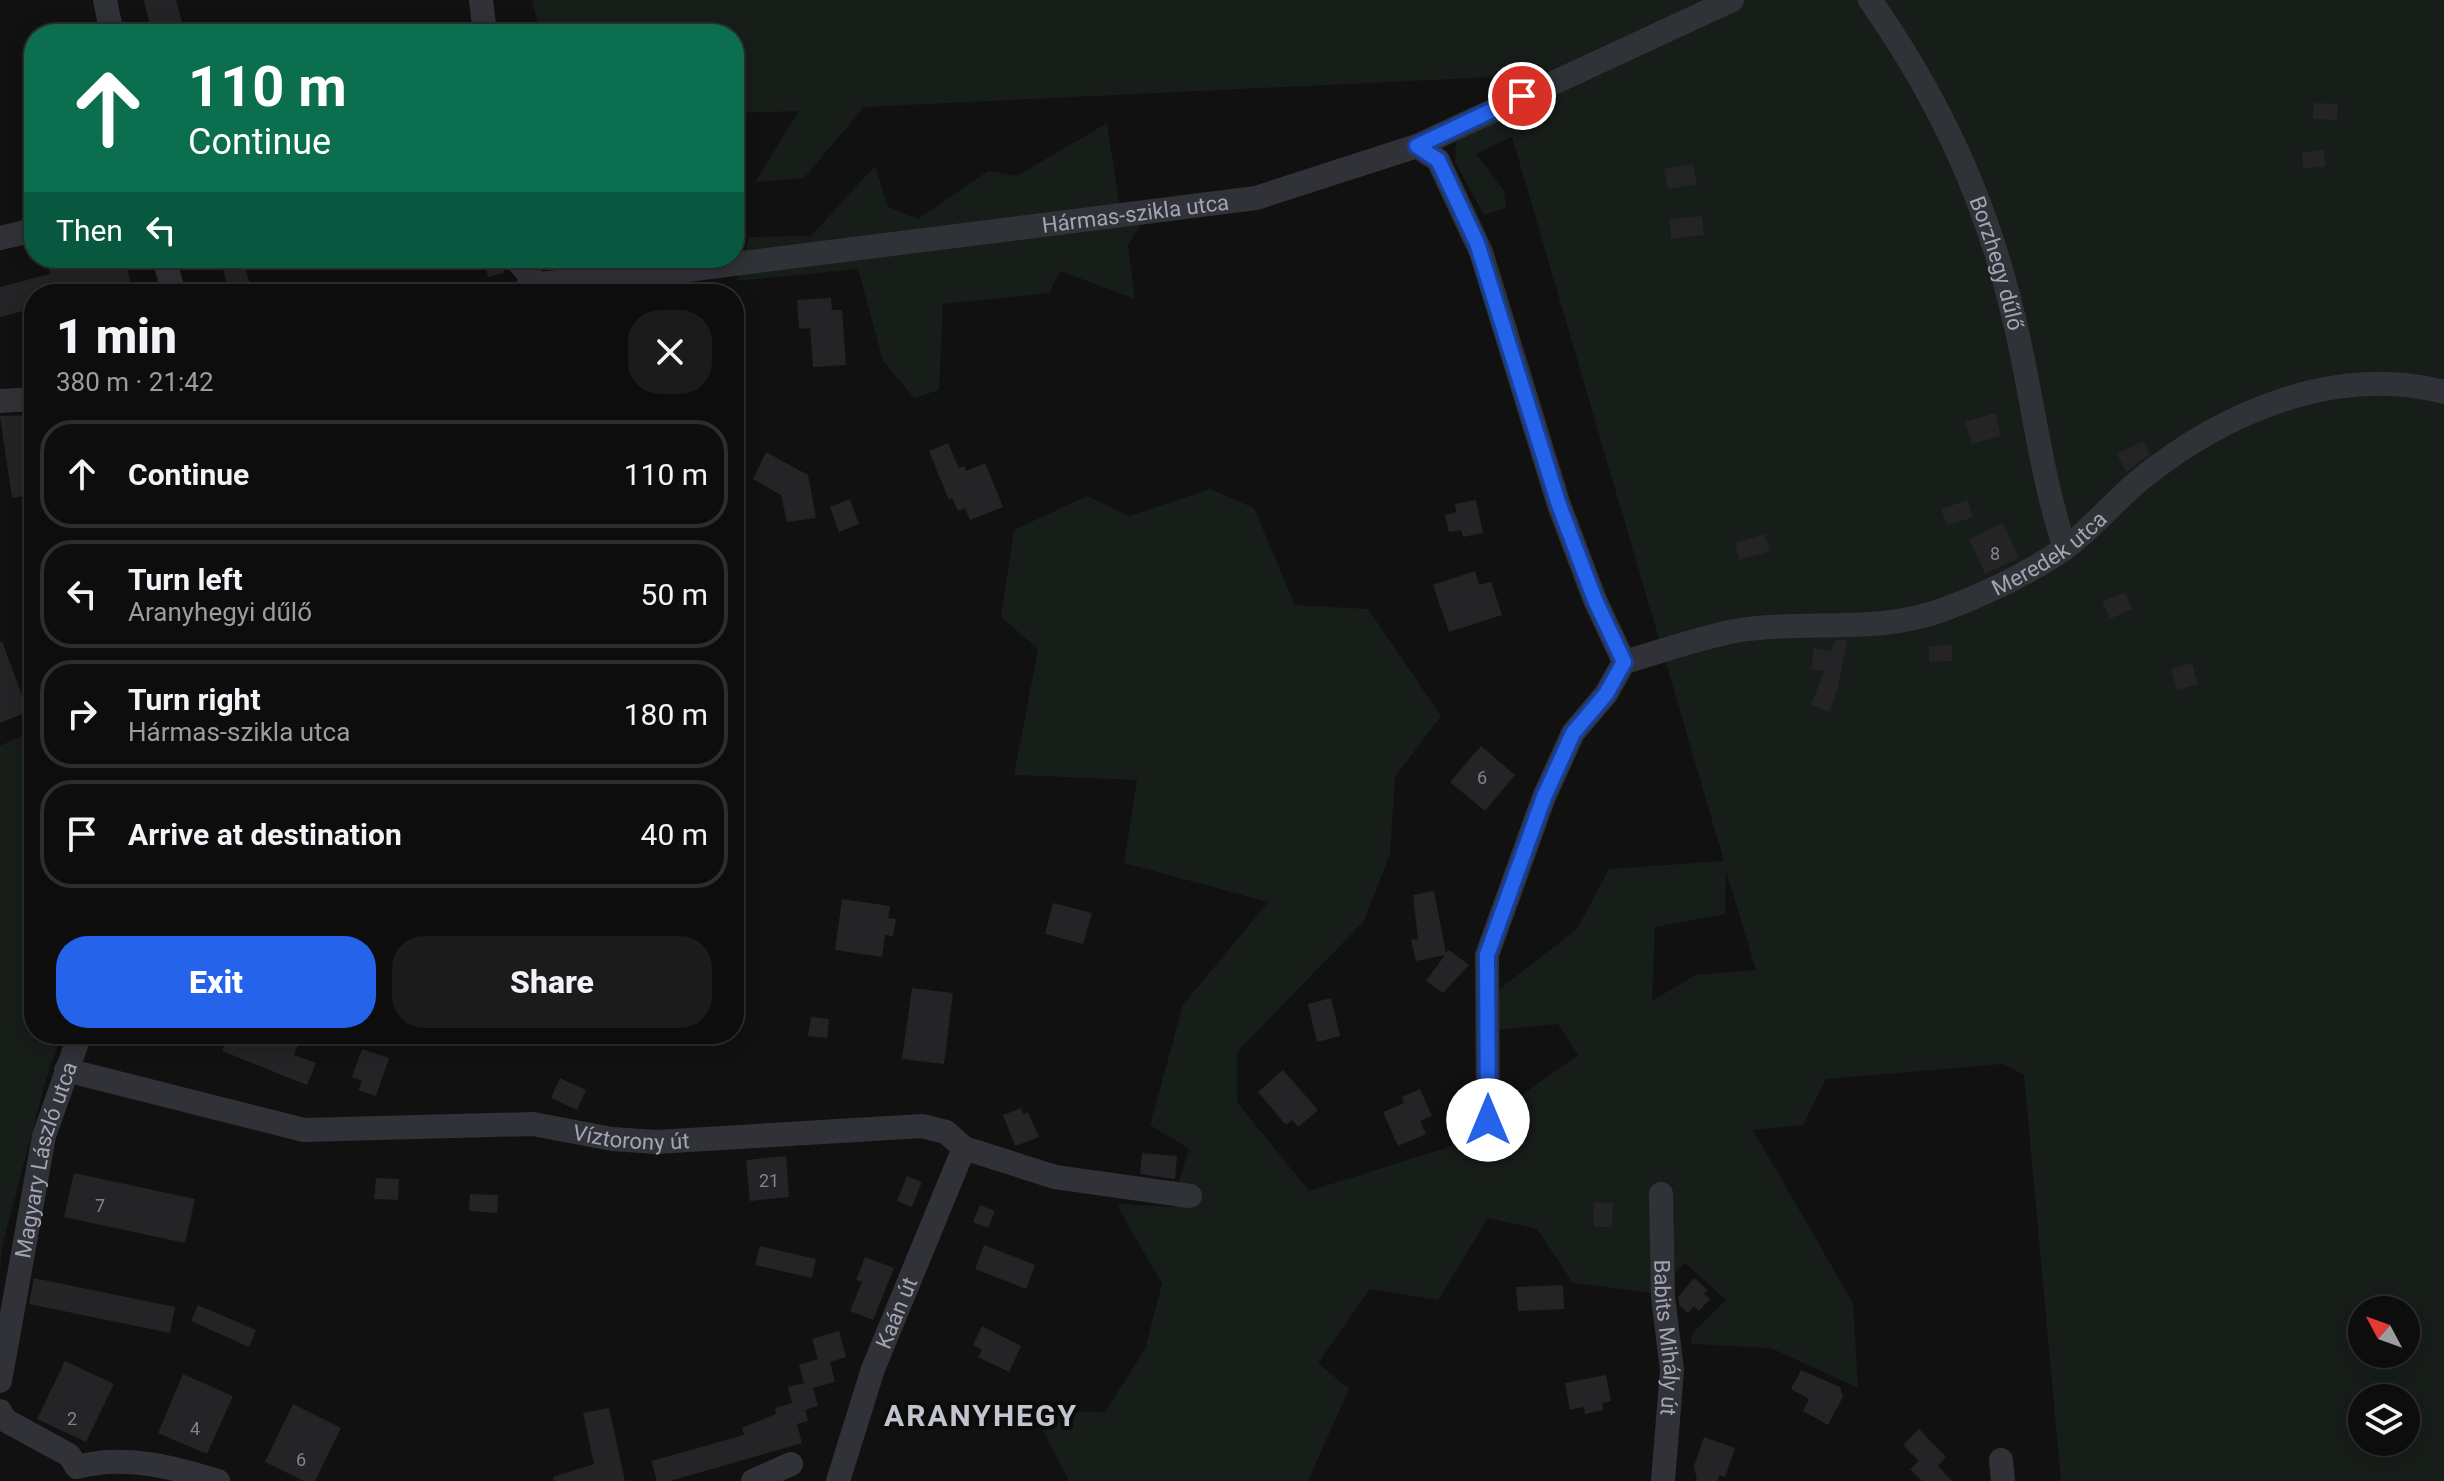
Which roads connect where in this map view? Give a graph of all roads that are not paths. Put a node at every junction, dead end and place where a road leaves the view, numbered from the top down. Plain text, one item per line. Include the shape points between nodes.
1 (105, 0) edge
2 (481, 0) edge
3 (1732, 0) edge
4 (1870, 0) edge
5 (110, 24) edge
6 (484, 24) edge
7 (1417, 146) junction
8 (24, 232) edge
9 (0, 238) edge
10 (744, 263) edge
11 (703, 268) edge
12 (569, 284) edge
13 (2444, 392) edge
14 (24, 400) edge
15 (0, 401) edge
16 (2065, 548) junction
17 (1624, 662) junction
18 (76, 1044) edge
19 (66, 1070) junction
20 (1488, 1120) dead end
21 (964, 1148) junction
22 (1661, 1194) dead end
23 (1190, 1196) dead end
24 (0, 1381) edge
25 (0, 1411) edge
26 (791, 1464) dead end
27 (71, 1474) edge
28 (218, 1481) edge
29 (753, 1481) edge
30 (838, 1481) edge
31 (1663, 1481) edge

1 - 5 street
2 - 6 street
3 - 7 street, Hármas-szikla utca
4 - 16 street, Borzhegy dűlő via 1941,111 1989,227
7 - 10 street, Hármas-szikla utca via 1256,198
7 - 17 street via 1438,160 1477,243 1559,505
8 - 9 street
11 - 12 street, Hármas-szikla utca
13 - 16 street, Meredek utca via 2364,384 2278,399 2230,421 2140,480
14 - 15 street
16 - 17 street, Meredek utca via 1945,609 1893,624 1736,631
17 - 20 street via 1606,694 1573,733 1487,955
18 - 19 street, Magyary László utca
19 - 21 street, Víztorony út via 304,1130 533,1124 656,1142 922,1126 946,1132
19 - 24 street, Magyary László utca via 44,1136
21 - 23 street, Víztorony út via 1055,1177
21 - 30 street, Kaán út via 873,1369
22 - 31 street, Babits Mihály út via 1663,1297 1672,1370
25 - 27 street via 5,1420 69,1455
26 - 29 street
27 - 28 street via 119,1461 174,1468

